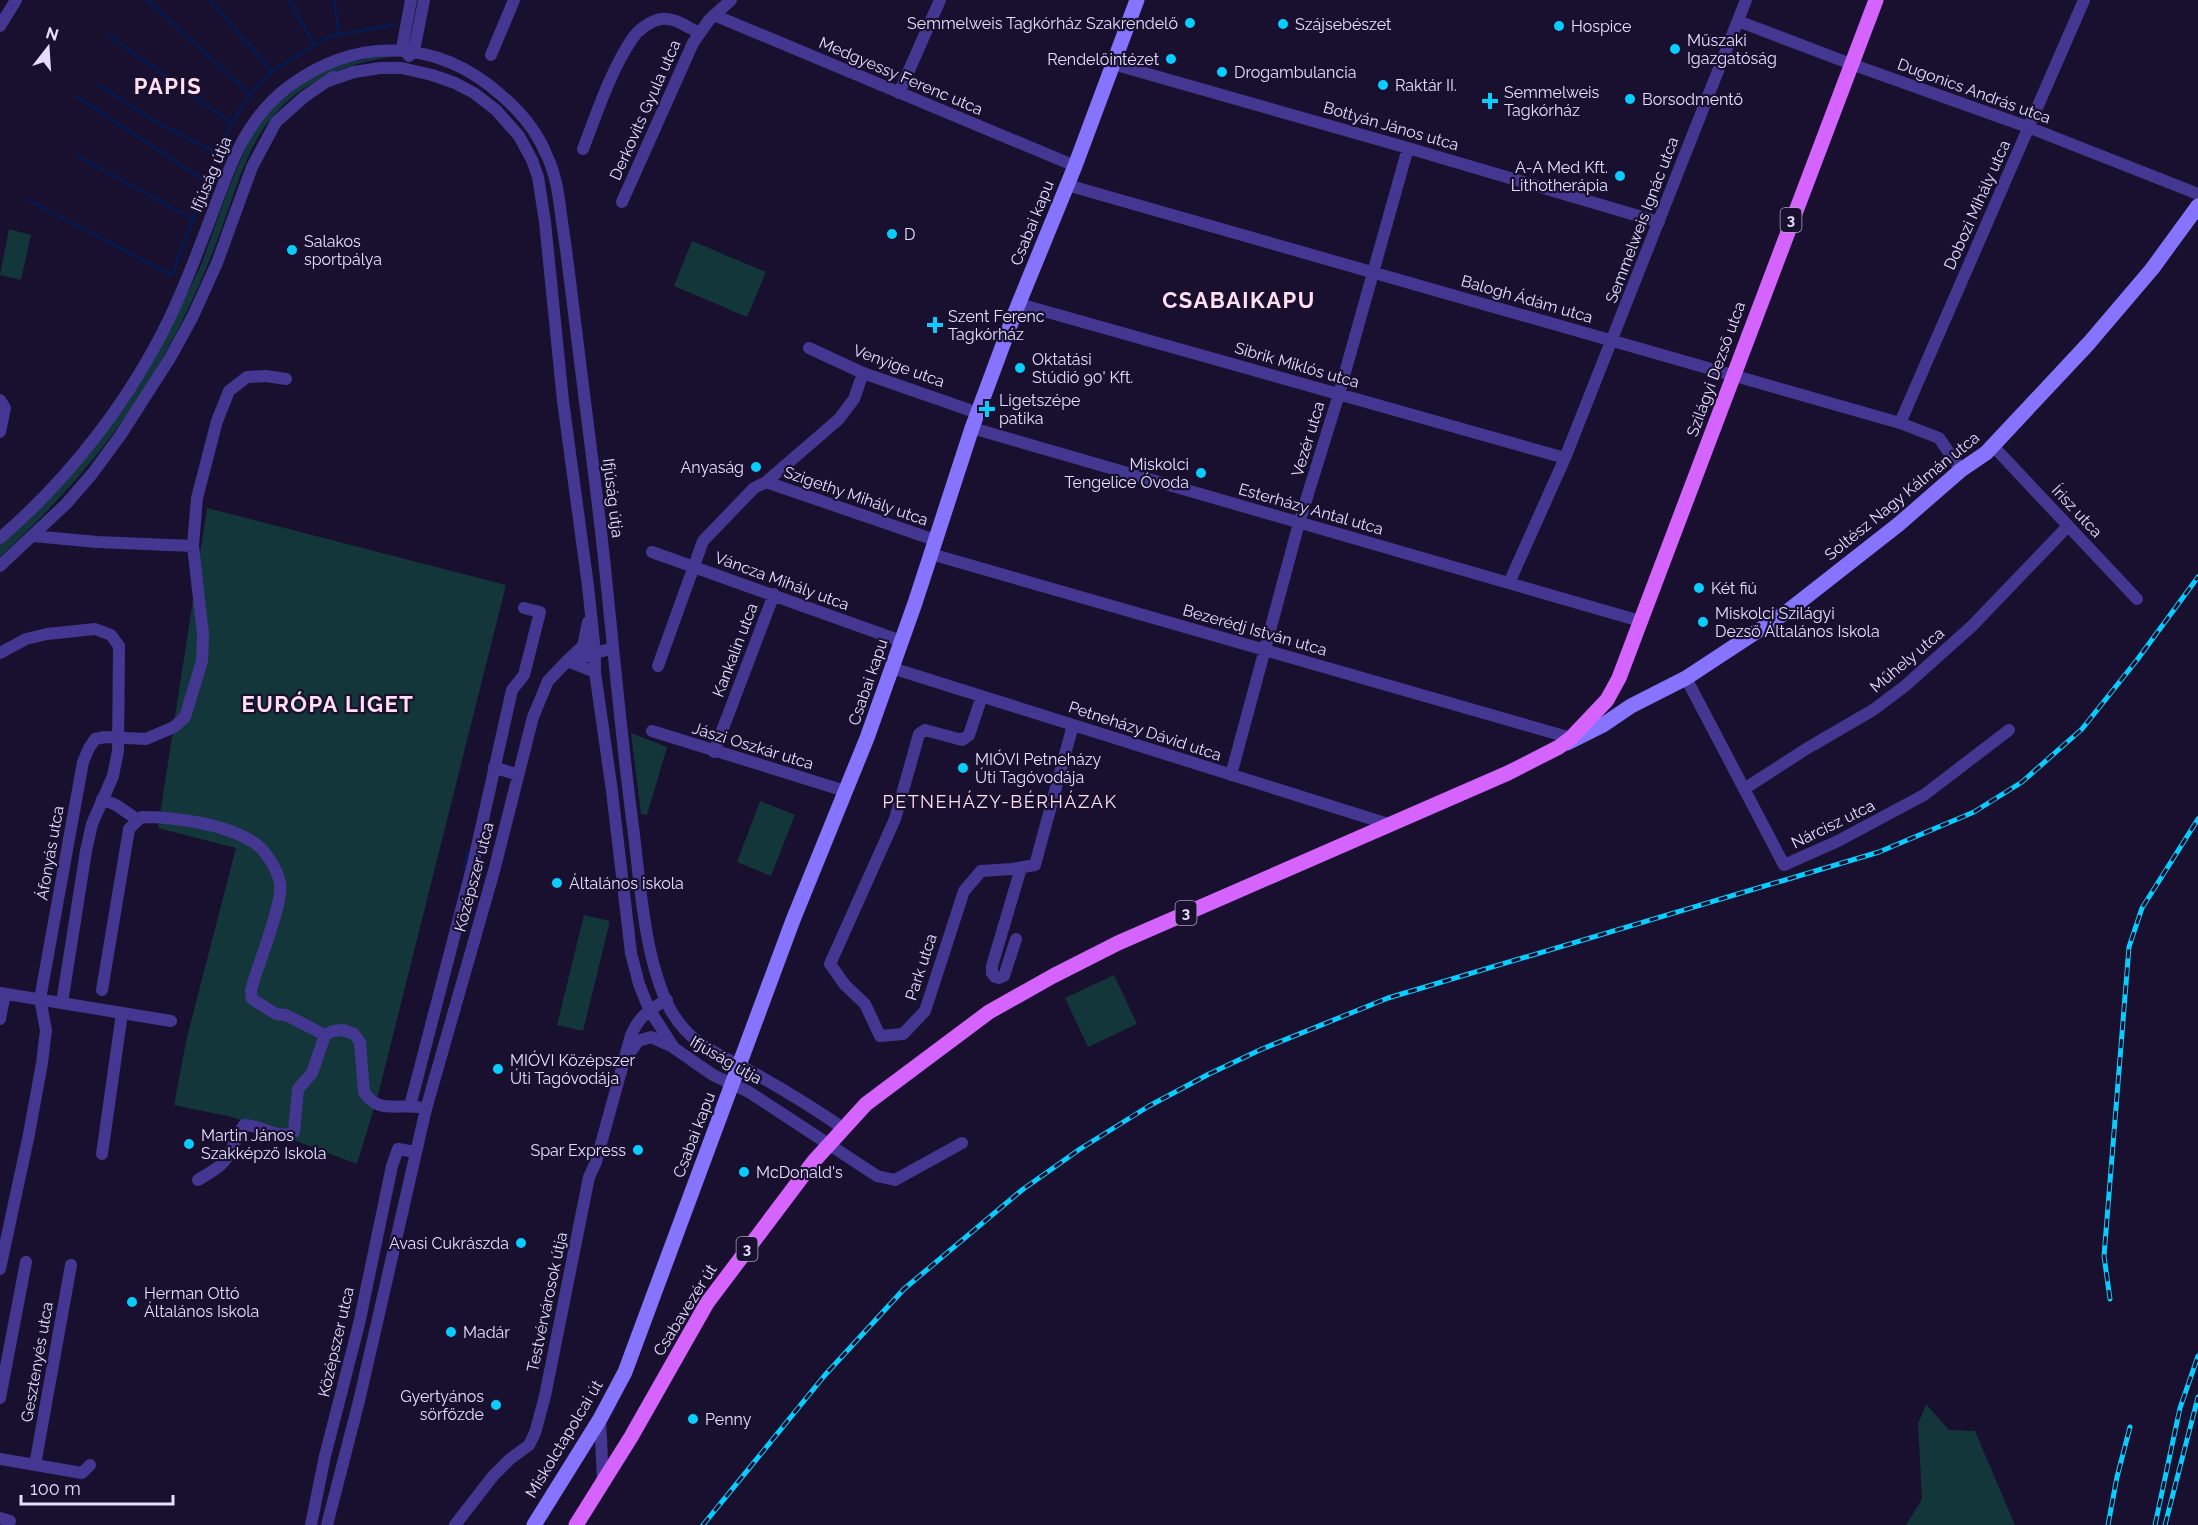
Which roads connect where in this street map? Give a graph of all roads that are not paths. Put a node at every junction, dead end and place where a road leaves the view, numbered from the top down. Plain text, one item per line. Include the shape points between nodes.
1 (16, 0) edge
2 (410, 0) edge
3 (424, 0) edge
4 (514, 0) edge
5 (730, 0) edge
6 (940, 0) edge
7 (1137, 0) edge
8 (1746, 0) edge
9 (1876, 0) edge
10 (2084, 0) edge
11 (714, 15) junction
12 (1738, 21) junction
13 (0, 26) edge
14 (700, 33) junction
15 (377, 52) junction
16 (410, 52) junction
17 (491, 55) dead end
18 (1113, 64) junction
19 (1851, 64) junction
20 (422, 72) junction
21 (328, 81) junction
22 (899, 93) junction
23 (2028, 128) junction
24 (1408, 148) junction
25 (583, 149) dead end
26 (1075, 166) junction
27 (1067, 185) junction
28 (2198, 194) edge
29 (622, 202) dead end
30 (2198, 206) edge
31 (1659, 222) junction
32 (1372, 271) junction
33 (1019, 304) junction
34 (1612, 341) junction
35 (809, 348) dead end
36 (863, 373) junction
37 (1733, 376) junction
38 (286, 379) dead end
39 (1339, 394) junction
40 (0, 400) edge
41 (978, 413) junction
42 (1900, 423) junction
43 (972, 428) junction
44 (0, 432) edge
45 (1993, 446) junction
46 (1565, 458) junction
47 (1961, 470) junction
48 (766, 482) junction
49 (1299, 523) junction
50 (2068, 526) junction
51 (33, 536) junction
52 (0, 538) edge
53 (193, 546) junction
54 (933, 547) junction
55 (652, 552) dead end
56 (0, 566) edge
57 (694, 567) junction
58 (1509, 583) junction
59 (607, 586) junction
60 (774, 594) junction
61 (2137, 599) dead end
62 (524, 608) dead end
63 (590, 612) junction
64 (1640, 621) junction
65 (901, 641) junction
66 (610, 649) junction
67 (1264, 650) junction
68 (595, 652) junction
69 (0, 653) edge
70 (567, 661) junction
71 (658, 666) dead end
72 (892, 668) junction
73 (595, 672) junction
74 (1686, 678) junction
75 (616, 680) junction
76 (982, 696) junction
77 (1631, 706) junction
78 (1599, 709) junction
79 (1073, 725) junction
80 (2009, 730) dead end
81 (652, 731) dead end
82 (118, 738) junction
83 (1565, 743) junction
84 (714, 752) junction
85 (494, 767) junction
86 (518, 775) junction
87 (1231, 775) junction
88 (1744, 789) junction
89 (845, 791) junction
90 (102, 799) junction
91 (138, 820) junction
92 (1388, 824) junction
93 (473, 864) junction
94 (1021, 868) junction
95 (494, 870) junction
96 (1016, 939) dead end
97 (102, 990) dead end
98 (3, 993) edge
99 (40, 999) junction
100 (666, 1000) junction
101 (62, 1003) junction
102 (649, 1009) junction
103 (122, 1013) junction
104 (0, 1019) edge
105 (171, 1022) dead end
106 (325, 1035) junction
107 (671, 1046) junction
108 (625, 1059) junction
109 (739, 1066) junction
110 (733, 1084) junction
111 (410, 1106) junction
112 (426, 1108) junction
113 (844, 1129) junction
114 (829, 1143) junction
115 (962, 1143) dead end
116 (416, 1152) junction
117 (102, 1154) dead end
118 (198, 1180) dead end
119 (26, 1262) dead end
120 (71, 1265) dead end
121 (0, 1269) edge
122 (625, 1372) joint
123 (0, 1398) edge
124 (600, 1419) junction
125 (603, 1453) junction
126 (0, 1459) edge
127 (35, 1465) junction
128 (90, 1465) dead end
129 (612, 1466) junction
130 (603, 1482) junction
131 (311, 1525) edge
132 (327, 1525) edge
133 (455, 1525) edge
134 (534, 1525) edge
135 (576, 1525) edge

1 - 13 street
2 - 15 street via 397,39
2 - 16 street via 403,43
3 - 16 street
4 - 17 street
5 - 11 street, Derkovits Gyula utca
6 - 22 street
7 - 18 street, Csabai kapu
8 - 12 street, Semmelweis Ignác utca
9 - 19 main road, Szilágyi Dezső utca / 3
10 - 23 street, Dobozi Mihály utca
11 - 14 street, Derkovits Gyula utca
11 - 22 street, Medgyessy Ferenc utca
12 - 19 street, Dugonics András utca
12 - 31 street, Semmelweis Ignác utca
14 - 25 street, Derkovits Gyula utca via 662,19 647,24 632,38
14 - 29 street, Derkovits Gyula utca
15 - 16 street, Ifjúság útja
15 - 52 street, Ifjúság útja via 320,68 285,89 256,116 234,154 184,285 150,357 80,457 49,493
16 - 20 street
16 - 21 street, Ifjúság útja via 392,61 360,64
16 - 59 street, Ifjúság útja via 440,57 464,67 491,86 527,121 540,139 554,173
18 - 24 street, Bottyán János utca
18 - 26 street, Csabai kapu
19 - 23 street, Dugonics András utca
19 - 37 main road, Szilágyi Dezső utca / 3
20 - 21 street, Ifjúság útja via 380,68
20 - 63 street, Ifjúság útja via 455,83 496,110 519,136 538,177
21 - 51 street, Ifjúság útja via 276,122 252,167 217,263 170,358 92,474
22 - 26 street, Medgyessy Ferenc utca
23 - 28 street, Dugonics András utca
23 - 42 street, Dobozi Mihály utca
24 - 31 street, Bottyán János utca
24 - 32 street, Vezér utca
26 - 27 street, Csabai kapu
27 - 32 street, Balogh Ádám utca
27 - 33 street, Csabai kapu
30 - 45 street, Soltész Nagy Kálmán utca via 2089,343
31 - 34 street, Semmelweis Ignác utca
32 - 34 street, Balogh Ádám utca
32 - 39 street, Vezér utca
33 - 39 street, Sibrik Miklós utca
33 - 41 street, Csabai kapu
34 - 37 street, Balogh Ádám utca
34 - 46 street, Semmelweis Ignác utca
35 - 36 street, Venyige utca
36 - 41 street, Venyige utca
36 - 48 street via 854,399 839,419
37 - 42 street, Balogh Ádám utca
37 - 64 main road, Szilágyi Dezső utca / 3
38 - 53 street via 247,377 229,391 200,483
39 - 46 street, Sibrik Miklós utca
39 - 49 street, Vezér utca
40 - 44 street via 5,408
41 - 43 street, Csabai kapu
42 - 47 street, Balogh Ádám utca via 1939,438
43 - 49 street, Esterházy Antal utca
43 - 54 street, Csabai kapu
45 - 47 street, Soltész Nagy Kálmán utca
45 - 50 street, Írisz utca
46 - 58 street, Semmelweis Ignác utca
47 - 74 street, Soltész Nagy Kálmán utca via 1788,611
48 - 54 street, Szigethy Mihály utca
48 - 57 street via 754,488 703,541
49 - 58 street, Esterházy Antal utca
49 - 67 street, Vezér utca
50 - 61 street, Írisz utca
50 - 88 street, Műhely utca via 1972,626 1905,686
51 - 53 street
51 - 56 street, Ifjúság útja
53 - 82 street via 203,634 202,661 185,717 174,727 146,739
54 - 65 street, Csabai kapu
54 - 67 street, Bezerédj István utca
55 - 57 street, Váncza Mihály utca
57 - 60 street, Váncza Mihály utca
57 - 71 street
58 - 64 street, Esterházy Antal utca
59 - 66 street, Ifjúság útja via 604,592
59 - 75 street, Ifjúság útja
60 - 65 street, Váncza Mihály utca
60 - 84 street, Kankalin utca
62 - 85 street, Középszer utca via 540,612 524,675 512,690
63 - 68 street, Ifjúság útja
63 - 70 street, Középszer utca via 583,646
64 - 78 main road, Szilágyi Dezső utca / 3 via 1619,678
65 - 72 street, Csabai kapu
66 - 68 street
66 - 75 street, Ifjúság útja
67 - 83 street, Bezerédj István utca
67 - 87 street, Vezér utca
68 - 70 street
68 - 73 street, Ifjúság útja
69 - 82 street via 26,639 47,634 95,629 111,635 119,646
70 - 73 street
70 - 86 street, Középszer utca via 548,681 540,699
72 - 76 street, Petneházy Dávid utca
72 - 89 street, Csabai kapu
73 - 102 street, Ifjúság útja via 631,952
74 - 77 street, Soltész Nagy Kálmán utca
74 - 88 street, Nárcisz utca
75 - 100 street, Ifjúság útja via 650,946
76 - 79 street, Petneházy Dávid utca
76 - 94 street, Park utca via 969,735 962,740 925,730 919,734 895,819 830,964 865,1004 880,1036 903,1034 925,1011 964,891 981,871
77 - 78 street, Soltész Nagy Kálmán utca
77 - 83 street, Soltész Nagy Kálmán utca
78 - 83 main road, Szilágyi Dezső utca / 3
79 - 87 street, Petneházy Dávid utca
79 - 94 street via 1035,865
80 - 88 street, Nárcisz utca via 1924,795 1784,865
81 - 84 street, Jászi Oszkár utca
82 - 90 street via 113,776
82 - 99 street, Áfonyás utca via 95,739 83,762
83 - 92 main road, 3 via 1508,773
84 - 89 street, Jászi Oszkár utca
85 - 86 street
85 - 93 street, Középszer utca
86 - 95 street, Középszer utca
87 - 92 street, Petneházy Dávid utca
89 - 109 street, Csabai kapu
90 - 91 street
90 - 101 street via 86,851
91 - 97 street via 129,829
91 - 106 street via 165,817 212,826 255,843 268,858 280,884 279,905 254,980 252,999
92 - 113 main road, 3 via 1118,943 1053,976 989,1012 866,1104
93 - 95 street
93 - 111 street, Középszer utca
94 - 96 street via 992,966 994,977 1004,976
95 - 112 street, Középszer utca
98 - 99 street
98 - 104 street
99 - 101 street
99 - 121 street, Áfonyás utca via 46,1030 42,1063
100 - 102 street, Testvérvárosok útja
100 - 109 street, Ifjúság útja via 685,1031
101 - 103 street
102 - 107 street, Ifjúság útja
102 - 108 street, Testvérvárosok útja via 637,1021
103 - 105 street
103 - 117 street
106 - 111 street via 344,1030 360,1042 364,1092 368,1098 385,1108
106 - 118 street via 312,1073 298,1089 294,1132 287,1135 244,1125 227,1158
107 - 108 street, Testvérvárosok útja via 644,1038
107 - 110 street, Ifjúság útja via 712,1075
108 - 133 street, Testvérvárosok útja via 590,1177 535,1433 529,1445 493,1476
109 - 110 street, Csabai kapu
109 - 113 street, Ifjúság útja
110 - 114 street, Ifjúság útja
110 - 122 street, Csabai kapu
111 - 112 street
112 - 116 street, Középszer utca
113 - 114 main road, Csabavezér út / 3
114 - 115 street, Ifjúság útja via 877,1176 895,1180
114 - 129 main road, Csabavezér út / 3 via 707,1303
116 - 131 street, Középszer utca via 398,1149 392,1166
116 - 132 street, Középszer utca
119 - 123 street, Gesztenyés utca
120 - 127 street, Gesztenyés utca
122 - 124 street, Miskolctapolcai út
124 - 125 street
124 - 134 street, Miskolctapolcai út
125 - 129 street
125 - 130 street
126 - 127 street
127 - 128 street via 82,1473
129 - 130 main road, Csabavezér út / 3
130 - 135 main road, Csabavezér út / 3

